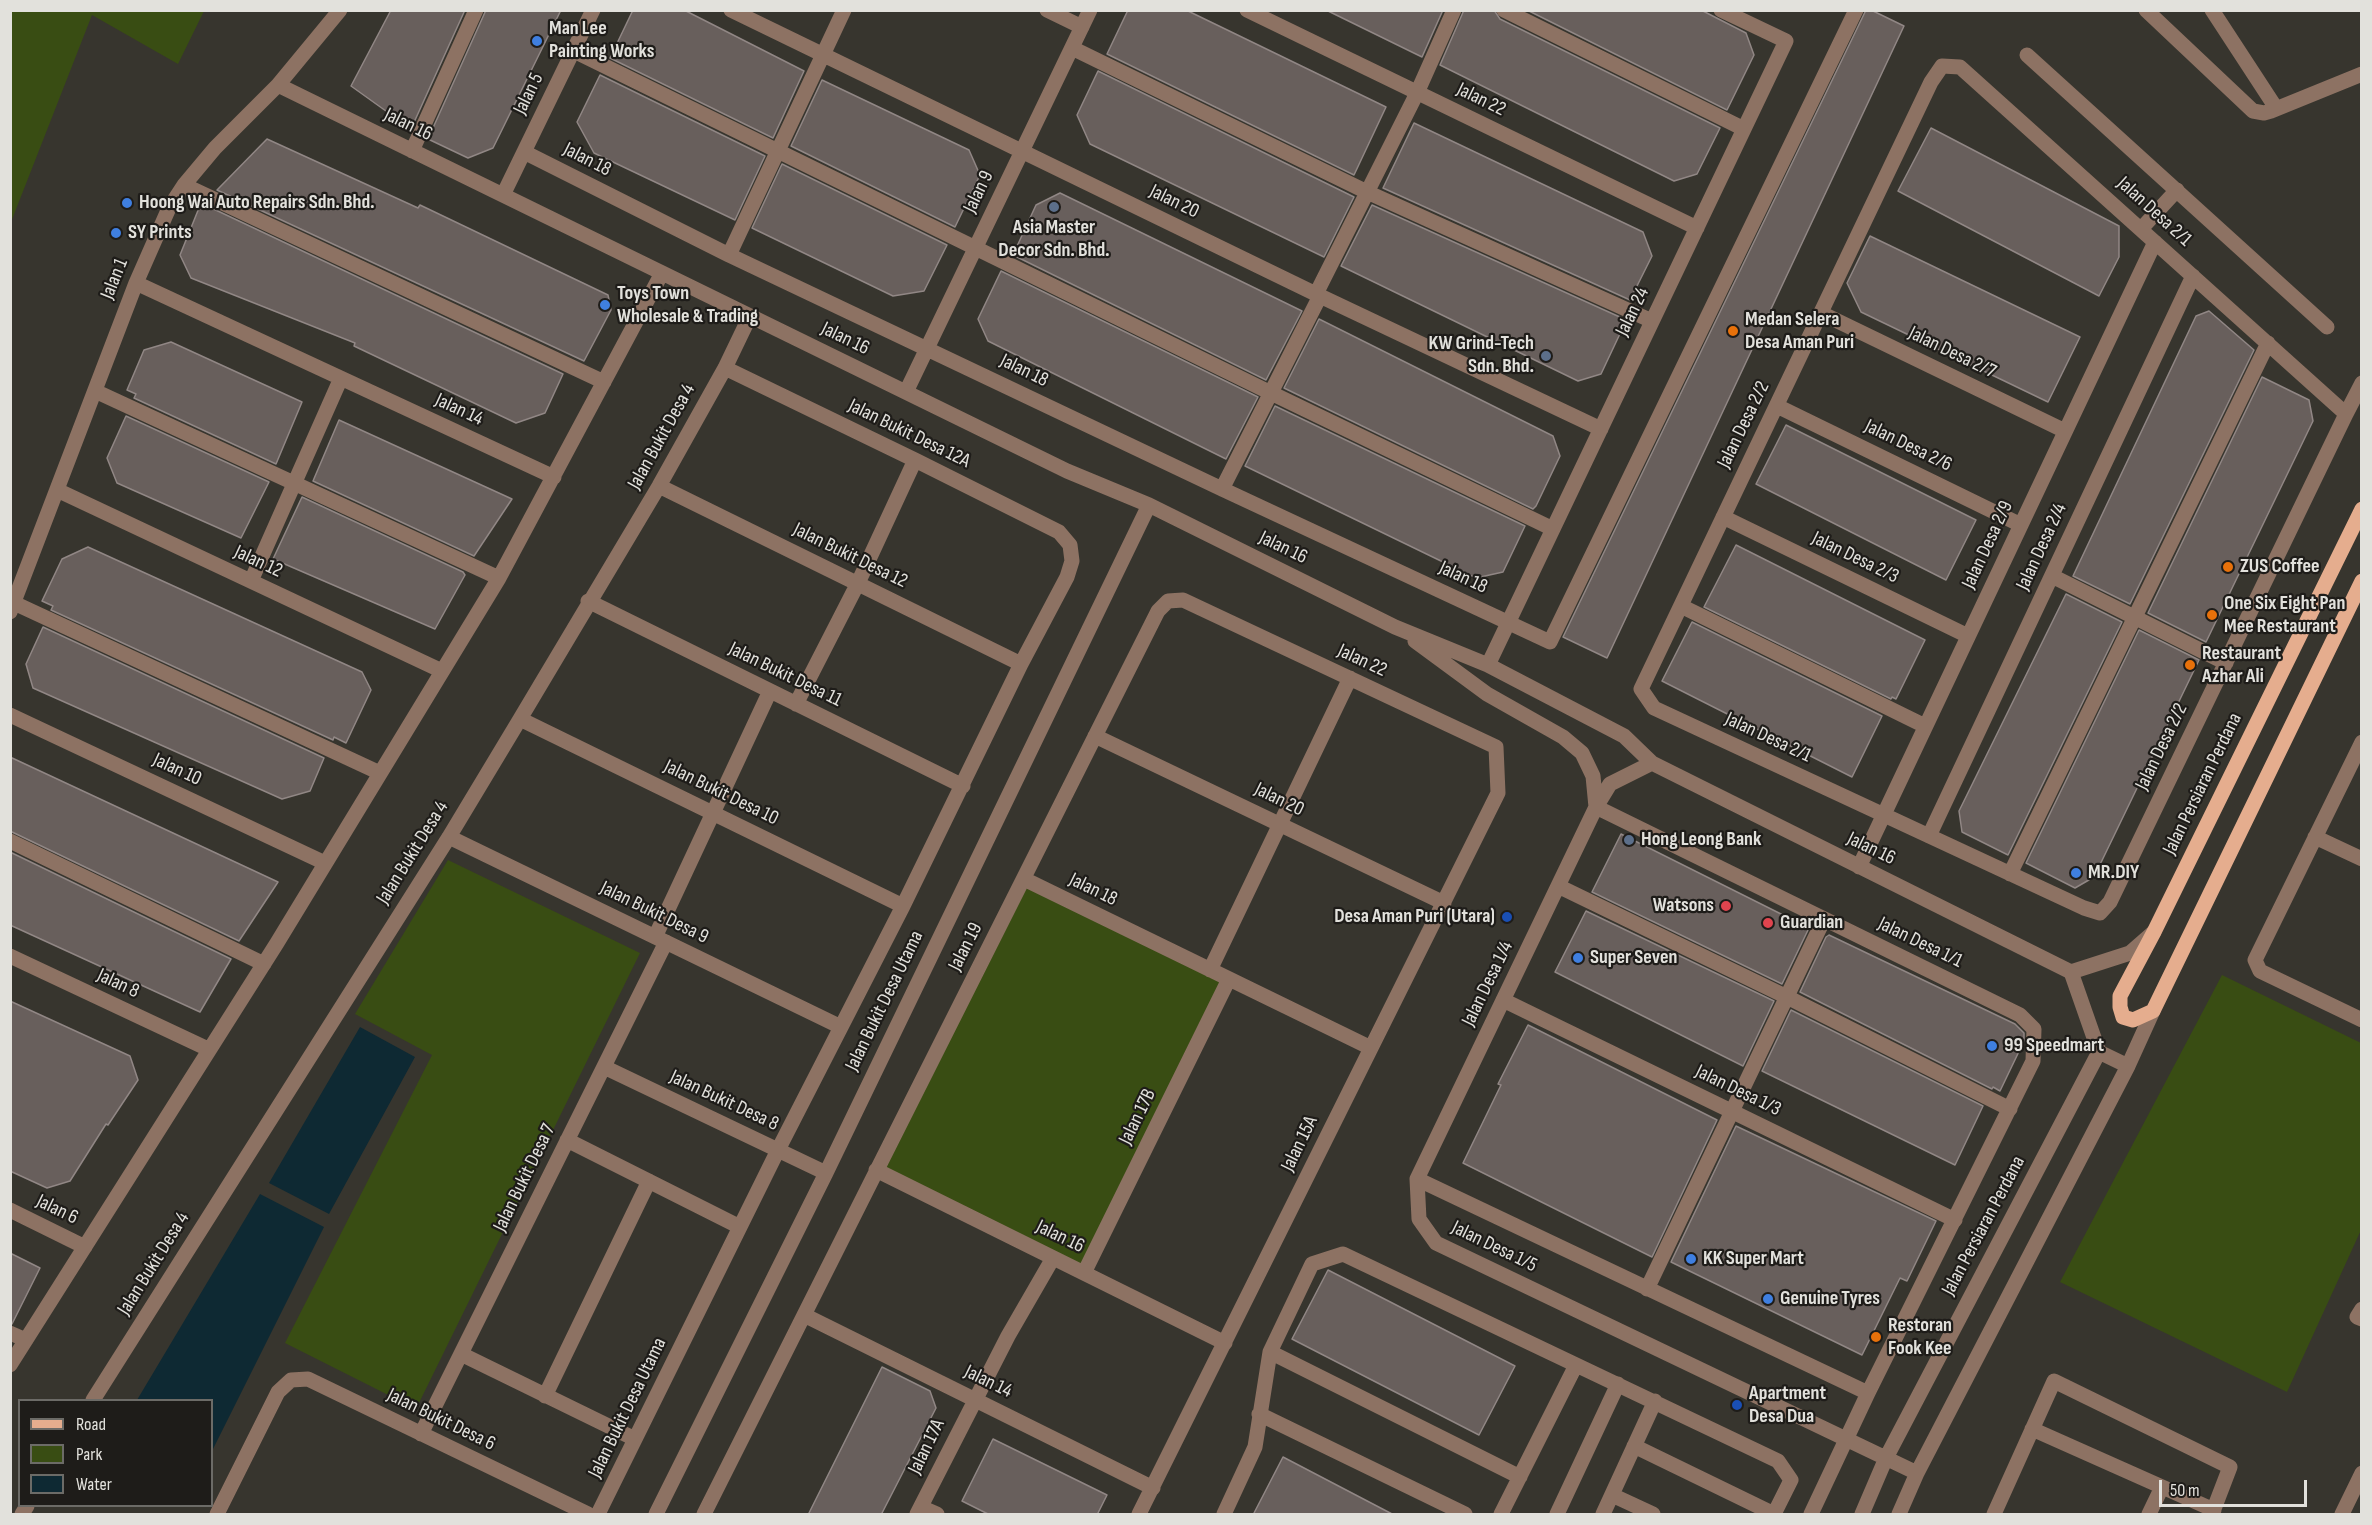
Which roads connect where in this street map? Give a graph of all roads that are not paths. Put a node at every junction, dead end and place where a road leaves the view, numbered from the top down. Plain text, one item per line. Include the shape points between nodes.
1 (340, 10) edge
2 (476, 10) edge
3 (593, 10) edge
4 (731, 10) edge
5 (844, 10) edge
6 (1047, 10) edge
7 (1090, 10) edge
8 (1247, 10) edge
9 (1454, 10) edge
10 (1504, 10) edge
11 (1721, 10) edge
12 (1856, 10) edge
13 (2146, 10) edge
14 (2212, 10) edge
15 (1082, 27) junction
16 (1072, 48) junction
17 (574, 51) junction
18 (822, 55) junction
19 (2027, 55) dead end
20 (2361, 74) edge
21 (1931, 82) joint
22 (278, 85) junction
23 (1417, 93) junction
24 (2277, 108) junction
25 (1744, 129) junction
26 (412, 151) junction
27 (777, 151) junction
28 (524, 152) junction
29 (1022, 152) junction
30 (184, 185) junction
31 (2177, 190) junction
32 (1367, 192) junction
33 (503, 195) junction
34 (1697, 228) junction
35 (2141, 229) junction
36 (2155, 242) junction
37 (975, 248) junction
38 (729, 255) junction
39 (662, 273) junction
40 (2193, 276) junction
41 (136, 283) junction
42 (1318, 295) junction
43 (1821, 313) junction
44 (750, 316) junction
45 (1652, 321) junction
46 (2327, 327) dead end
47 (2268, 343) junction
48 (927, 348) junction
49 (724, 368) junction
50 (341, 378) junction
51 (604, 382) junction
52 (2361, 383) edge
53 (95, 391) junction
54 (906, 392) junction
55 (1271, 393) junction
56 (1777, 406) junction
57 (2346, 414) junction
58 (1601, 429) junction
59 (2065, 431) junction
60 (915, 460) junction
61 (554, 477) junction
62 (294, 483) junction
63 (659, 486) junction
64 (1222, 489) junction
65 (57, 490) junction
66 (1149, 505) junction
67 (2361, 509) edge
68 (1723, 518) junction
69 (2021, 525) junction
70 (1553, 529) junction
71 (1070, 545) joint
72 (2052, 576) junction
73 (499, 578) junction
74 (251, 581) junction
75 (2361, 581) edge
76 (858, 583) junction
77 (1168, 601) joint
78 (588, 602) junction
79 (1681, 606) junction
80 (12, 608) edge
81 (2134, 617) junction
82 (1509, 622) junction
83 (1395, 627) junction
84 (1968, 636) junction
85 (2226, 663) junction
86 (1022, 664) junction
87 (1488, 665) junction
88 (442, 671) junction
89 (1350, 678) junction
90 (1641, 689) joint
91 (770, 691) junction
92 (796, 704) junction
93 (10, 714) edge
94 (520, 719) junction
95 (1926, 726) junction
96 (1095, 736) junction
97 (2361, 741) edge
98 (1652, 763) junction
99 (380, 773) junction
100 (963, 786) junction
101 (1498, 793) joint
102 (1596, 807) junction
103 (713, 813) junction
104 (1884, 815) junction
105 (1280, 824) junction
106 (1929, 836) junction
107 (448, 837) junction
108 (2315, 837) junction
109 (10, 841) edge
110 (2361, 859) edge
111 (326, 863) junction
112 (1859, 867) junction
113 (2010, 874) junction
114 (1024, 879) junction
115 (1558, 886) junction
116 (1444, 903) junction
117 (903, 906) junction
118 (1824, 919) junction
119 (2154, 932) junction
120 (661, 939) junction
121 (10, 956) edge
122 (264, 964) junction
123 (1210, 970) junction
124 (2071, 972) junction
125 (1229, 979) junction
126 (1787, 996) junction
127 (1503, 1000) junction
128 (2153, 1011) junction
129 (2361, 1020) edge
130 (841, 1027) junction
131 (1371, 1048) junction
132 (208, 1049) junction
133 (2099, 1052) junction
134 (2128, 1066) junction
135 (604, 1067) junction
136 (2010, 1108) junction
137 (1732, 1112) junction
138 (567, 1140) junction
139 (778, 1150) junction
140 (876, 1170) junction
141 (826, 1173) junction
142 (1417, 1179) junction
143 (649, 1181) junction
144 (10, 1210) edge
145 (1954, 1220) junction
146 (740, 1227) junction
147 (85, 1247) junction
148 (1053, 1258) junction
149 (1084, 1273) junction
150 (1647, 1289) junction
151 (2361, 1309) edge
152 (804, 1315) junction
153 (2361, 1319) edge
154 (10, 1333) edge
155 (26, 1340) junction
156 (1225, 1343) junction
157 (1270, 1352) junction
158 (461, 1354) junction
159 (10, 1365) edge
160 (1576, 1365) junction
161 (1618, 1384) junction
162 (1868, 1393) junction
163 (546, 1396) junction
164 (94, 1399) edge
165 (975, 1399) junction
166 (1655, 1401) junction
167 (1259, 1414) junction
168 (2032, 1429) junction
169 (421, 1434) junction
170 (1846, 1438) junction
171 (635, 1440) junction
172 (1634, 1446) junction
173 (1886, 1458) junction
174 (1917, 1473) junction
175 (2361, 1473) edge
176 (1520, 1477) junction
177 (2162, 1487) junction
178 (1153, 1488) junction
179 (1612, 1495) junction
180 (217, 1507) edge
181 (920, 1511) edge
182 (2213, 1512) edge
183 (1774, 1514) edge
184 (588, 1515) edge
185 (598, 1515) edge
186 (656, 1515) edge
187 (704, 1515) edge
188 (937, 1515) edge
189 (1139, 1515) edge
190 (1224, 1515) edge
191 (1465, 1515) edge
192 (1501, 1515) edge
193 (1557, 1515) edge
194 (1603, 1515) edge
195 (1653, 1515) edge
196 (1811, 1515) edge
197 (1862, 1515) edge
198 (1899, 1515) edge
199 (1994, 1515) edge
200 (2150, 1515) edge
201 (2342, 1515) edge

1 - 22 street, Jalan 1
2 - 26 street
3 - 17 street, Jalan 5
4 - 18 street, Jalan 20
5 - 18 street
6 - 15 street
7 - 15 street, Jalan 9
8 - 23 street, Jalan 22
9 - 23 street
10 - 25 street
11 - 25 street, Jalan 24 via 1786,41
12 - 82 street, Jalan 18 via 1550,642
13 - 24 street via 2253,111 2264,113
14 - 24 street
15 - 16 street, Jalan 9
16 - 29 street, Jalan 9
16 - 32 street
17 - 27 street
17 - 28 street, Jalan 5
18 - 27 street
18 - 29 street, Jalan 20
19 - 31 street
20 - 24 street
21 - 35 street, Jalan Desa 2/1 via 1942,66 1960,67
21 - 43 street, Jalan Desa 2/2
22 - 26 street, Jalan 16
22 - 30 street, Jalan 1
23 - 32 street
23 - 34 street, Jalan 22
25 - 34 street, Jalan 24
26 - 33 street, Jalan 16
27 - 37 street
27 - 38 street
28 - 33 street, Jalan 5
28 - 38 street, Jalan 18
29 - 37 street, Jalan 9
29 - 42 street, Jalan 20
30 - 41 street, Jalan 1 via 169,208
30 - 51 street
31 - 35 street
31 - 46 street
32 - 42 street
32 - 45 street
33 - 39 street, Jalan 16
34 - 45 street, Jalan 24
35 - 36 street, Jalan Desa 2/1
36 - 40 street, Jalan Desa 2/1
36 - 59 street, Jalan Desa 2/9
37 - 48 street, Jalan 9
37 - 55 street
38 - 48 street, Jalan 18
39 - 44 street, Jalan 16
39 - 51 street
40 - 47 street, Jalan Desa 2/1
40 - 72 street, Jalan Desa 2/4
41 - 50 street, Jalan 14
41 - 53 street, Jalan 1
42 - 55 street
42 - 58 street, Jalan 20
43 - 56 street, Jalan Desa 2/2
43 - 59 street, Jalan Desa 2/7
44 - 49 street, Jalan Bukit Desa 4
44 - 54 street, Jalan 16
45 - 58 street, Jalan 24
47 - 57 street, Jalan Desa 2/1
47 - 81 street
48 - 54 street, Jalan 9
48 - 64 street, Jalan 18
49 - 60 street, Jalan Bukit Desa 12A
49 - 63 street, Jalan Bukit Desa 4
50 - 61 street, Jalan 14
50 - 62 street
51 - 61 street
52 - 57 street, Jalan Desa 2/2
53 - 62 street
53 - 65 street, Jalan 1
54 - 66 street, Jalan 16 via 1067,471
55 - 64 street
55 - 70 street
56 - 68 street, Jalan Desa 2/2
56 - 69 street, Jalan Desa 2/6
57 - 85 street, Jalan Desa 2/2
58 - 70 street, Jalan 24
59 - 69 street, Jalan Desa 2/9
60 - 71 street, Jalan Bukit Desa 12A via 1059,532
60 - 76 street
61 - 73 street
62 - 73 street
62 - 74 street
63 - 76 street, Jalan Bukit Desa 12
63 - 78 street, Jalan Bukit Desa 4
64 - 82 street, Jalan 18
65 - 74 street, Jalan 12
65 - 80 street, Jalan 1
66 - 83 street, Jalan 16
66 - 141 street, Jalan Bukit Desa Utama
67 - 119 main road, Jalan Persiaran Perdana
68 - 79 street, Jalan Desa 2/2
68 - 84 street, Jalan Desa 2/3
69 - 84 street, Jalan Desa 2/9
70 - 82 street, Jalan 24
71 - 86 street, Jalan Bukit Desa Utama via 1072,561 1067,577
72 - 81 street
72 - 106 street, Jalan Desa 2/4
73 - 88 street
74 - 88 street, Jalan 12
75 - 128 main road
76 - 86 street, Jalan Bukit Desa 12
76 - 92 street
77 - 89 street, Jalan 22 via 1183,600
77 - 96 street, Jalan 19 via 1158,611
78 - 91 street, Jalan Bukit Desa 11
78 - 94 street, Jalan Bukit Desa 4
79 - 90 street, Jalan Desa 2/2
79 - 95 street
80 - 99 street
81 - 85 street
81 - 113 street
82 - 87 street, Jalan 24
83 - 87 street, Jalan 16
83 - 102 street, Jalan 16 via 1487,694 1563,737 1582,753 1593,776
84 - 95 street, Jalan Desa 2/9
85 - 113 street, Jalan Desa 2/2 via 2110,902 2100,913
86 - 100 street, Jalan Bukit Desa Utama
87 - 98 street, Jalan 16 via 1624,736
88 - 99 street
89 - 101 street, Jalan 22 via 1496,747
89 - 105 street
90 - 104 street, Jalan Desa 2/1 via 1654,708
91 - 92 street, Jalan Bukit Desa 11
91 - 103 street, Jalan Bukit Desa 7
92 - 100 street, Jalan Bukit Desa 11
93 - 111 street, Jalan 10
94 - 103 street, Jalan Bukit Desa 10
94 - 107 street, Jalan Bukit Desa 4
95 - 104 street, Jalan Desa 2/9
96 - 105 street, Jalan 20
96 - 114 street, Jalan 19
97 - 108 street
98 - 102 street via 1610,784
98 - 112 street, Jalan 16
99 - 111 street
100 - 117 street, Jalan Bukit Desa Utama
101 - 116 street, Jalan 15A
102 - 115 street, Jalan Desa 1/4
102 - 118 street, Jalan Desa 1/1
103 - 117 street, Jalan Bukit Desa 10
103 - 120 street, Jalan Bukit Desa 7
104 - 106 street, Jalan Desa 2/2
104 - 112 street, Jalan Desa 2/9
105 - 116 street, Jalan 20
105 - 123 street
106 - 113 street, Jalan Desa 2/2
107 - 120 street, Jalan Bukit Desa 9
107 - 164 street, Jalan Bukit Desa 4
108 - 110 street
108 - 129 street via 2255,960 2260,971
109 - 122 street
111 - 122 street
112 - 124 street, Jalan 16
114 - 123 street, Jalan 18
114 - 140 street, Jalan 19
115 - 126 street
115 - 127 street, Jalan Desa 1/4
116 - 131 street, Jalan 15A
117 - 130 street, Jalan Bukit Desa Utama
118 - 126 street
118 - 136 street, Jalan Desa 1/1 via 2020,1015 2034,1029 2033,1061
119 - 124 street via 2130,953
119 - 128 main road, Jalan Persiaran Perdana via 2120,996 2123,1017 2133,1020
120 - 130 street, Jalan Bukit Desa 9
120 - 135 street, Jalan Bukit Desa 7
121 - 132 street, Jalan 8
122 - 132 street
123 - 125 street, Jalan 18
124 - 133 street
125 - 131 street, Jalan 18
125 - 149 street, Jalan 17B
126 - 136 street
126 - 137 street
127 - 137 street, Jalan Desa 1/3
127 - 142 street, Jalan Desa 1/4
128 - 134 street
130 - 139 street, Jalan Bukit Desa Utama
131 - 156 street, Jalan 15A
132 - 147 street
133 - 134 street
133 - 173 street, Jalan Persiaran Perdana
134 - 174 street
135 - 138 street, Jalan Bukit Desa 7
135 - 139 street, Jalan Bukit Desa 8
136 - 145 street, Jalan Desa 1/1
137 - 145 street, Jalan Desa 1/3
137 - 150 street
138 - 143 street
138 - 158 street, Jalan Bukit Desa 7
139 - 141 street, Jalan Bukit Desa 8
139 - 146 street, Jalan Bukit Desa Utama
140 - 148 street, Jalan 16
140 - 152 street, Jalan 19
141 - 186 street, Jalan Bukit Desa Utama
142 - 150 street, Jalan Desa 1/5
142 - 170 street, Jalan Desa 1/5 via 1419,1220 1436,1243
143 - 146 street
143 - 163 street
144 - 147 street, Jalan 6
145 - 162 street, Jalan Desa 1/1
146 - 171 street, Jalan Bukit Desa Utama
147 - 155 street
148 - 149 street, Jalan 16
148 - 165 street, Jalan 17A
149 - 156 street, Jalan 16
150 - 162 street, Jalan Desa 1/5
151 - 153 street via 2357,1317
152 - 165 street, Jalan 14
152 - 187 street, Jalan 19
154 - 155 street
155 - 159 street
156 - 178 street, Jalan 15A
157 - 160 street via 1312,1264 1343,1254
157 - 167 street
157 - 176 street
158 - 163 street
158 - 169 street, Jalan Bukit Desa 7
160 - 161 street
160 - 176 street
161 - 166 street
161 - 193 street
162 - 170 street, Jalan Desa 1/1
163 - 171 street
165 - 178 street, Jalan 14
165 - 181 street, Jalan 17A
166 - 172 street
166 - 183 street via 1778,1461 1791,1480
167 - 190 street via 1255,1447
167 - 191 street
168 - 177 street
168 - 182 street via 2054,1381 2230,1467
168 - 199 street
169 - 180 street, Jalan Bukit Desa 6 via 308,1379 291,1380 278,1392
169 - 184 street, Jalan Bukit Desa 6
170 - 173 street, Jalan Desa 1/5
170 - 196 street, Jalan Desa 1/1
171 - 185 street, Jalan Bukit Desa Utama
172 - 179 street
172 - 183 street
173 - 174 street, Jalan Desa 1/5
173 - 197 street, Jalan Persiaran Perdana
174 - 198 street
175 - 201 street
176 - 192 street
177 - 182 street
177 - 200 street
178 - 189 street, Jalan 15A
179 - 194 street
179 - 195 street
181 - 188 street

